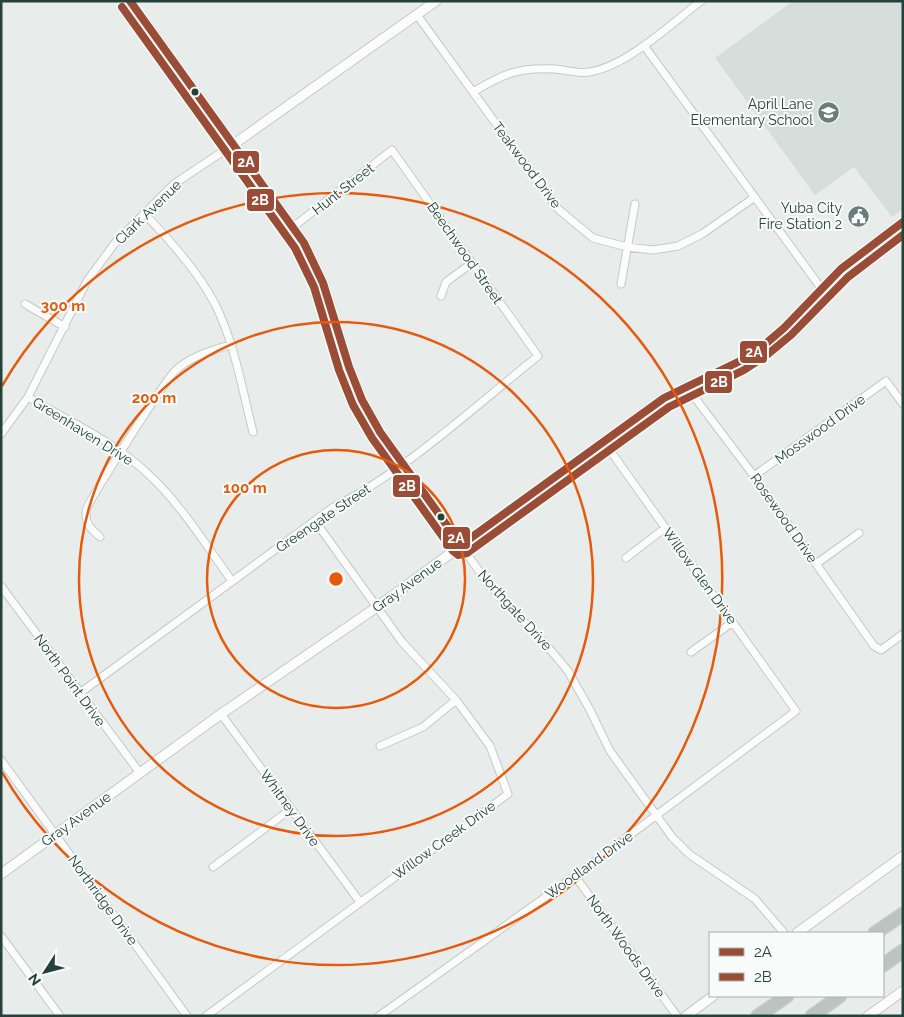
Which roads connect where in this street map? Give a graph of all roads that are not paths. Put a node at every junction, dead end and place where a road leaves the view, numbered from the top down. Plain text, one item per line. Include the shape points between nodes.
1 (130, 1) edge
2 (436, 1) edge
3 (701, 1) edge
4 (417, 15) junction
5 (645, 47) junction
6 (473, 92) junction
7 (234, 144) junction
8 (392, 150) joint
9 (755, 197) junction
10 (635, 204) dead end
11 (144, 213) junction
12 (903, 222) edge
13 (293, 227) junction
14 (627, 247) junction
15 (472, 263) junction
16 (620, 284) dead end
17 (821, 288) junction
18 (440, 296) dead end
19 (25, 304) dead end
20 (65, 327) junction
21 (232, 344) junction
22 (538, 356) joint
23 (686, 386) junction
24 (28, 397) junction
25 (903, 404) edge
26 (253, 432) dead end
27 (1, 434) edge
28 (604, 442) junction
29 (121, 452) junction
30 (402, 464) junction
31 (754, 476) junction
32 (315, 521) junction
33 (665, 528) junction
34 (859, 533) dead end
35 (100, 537) dead end
36 (461, 545) junction
37 (626, 558) dead end
38 (816, 564) junction
39 (232, 581) junction
40 (1, 586) edge
41 (377, 607) junction
42 (733, 622) junction
43 (903, 634) edge
44 (691, 652) dead end
45 (80, 692) junction
46 (456, 700) junction
47 (796, 711) joint
48 (221, 714) junction
49 (380, 746) dead end
50 (1, 760) edge
51 (140, 773) junction
52 (291, 809) junction
53 (656, 816) junction
54 (56, 834) junction
55 (903, 856) edge
56 (213, 868) dead end
57 (1, 874) edge
58 (575, 876) junction
59 (360, 902) junction
60 (903, 914) edge
61 (783, 932) edge
62 (798, 932) edge
63 (876, 932) edge
64 (1, 936) edge
65 (903, 951) edge
66 (884, 964) edge
67 (903, 991) edge
68 (712, 997) edge
69 (786, 997) edge
70 (839, 997) edge
71 (60, 1016) edge
72 (187, 1016) edge
73 (206, 1016) edge
74 (379, 1016) edge
75 (676, 1016) edge
76 (686, 1016) edge
77 (758, 1016) edge
78 (812, 1016) edge
79 (868, 1016) edge

1 - 7 street, Northgate Drive
2 - 4 street, Clark Avenue
3 - 5 street
4 - 6 street, Teakwood Drive
4 - 7 street, Clark Avenue
5 - 6 street via 590,72 534,68 502,74
5 - 9 street
6 - 14 street, Teakwood Drive via 558,209 593,238
7 - 11 street, Clark Avenue via 174,184
7 - 13 street, Northgate Drive
8 - 13 street, Hunt Street
8 - 15 street, Beechwood Street
9 - 14 street, Teakwood Drive via 702,234 678,246 653,250
9 - 17 street
10 - 14 street
11 - 20 street, Clark Avenue via 115,242 87,281
11 - 21 street via 193,271 214,303
12 - 17 street, Gray Avenue via 849,262
13 - 30 street, Northgate Drive via 323,283 362,400
14 - 16 street
15 - 18 street via 446,282
15 - 22 street, Beechwood Street
17 - 23 street, Gray Avenue via 763,346 740,361
19 - 20 street
20 - 24 street, Clark Avenue
21 - 26 street
21 - 29 street via 194,356 174,372
22 - 30 street, Greengate Street
23 - 28 street, Gray Avenue
23 - 31 street, Rosewood Drive
24 - 27 street, Clark Avenue
24 - 29 street, Greenhaven Drive
25 - 31 street, Mosswood Drive via 886,381
28 - 33 street, Willow Glen Drive
28 - 36 street, Gray Avenue
29 - 35 street via 86,510 88,526
29 - 39 street, Greenhaven Drive via 173,500
30 - 32 street, Greengate Street
30 - 36 street, Northgate Drive
31 - 38 street, Rosewood Drive
32 - 39 street, Greengate Street
32 - 41 street, Willow Creek Drive
33 - 37 street
33 - 42 street, Willow Glen Drive
34 - 38 street
36 - 41 street, Gray Avenue
36 - 53 street, Northgate Drive via 488,584 568,671 610,751
38 - 43 street, Rosewood Drive via 874,646 880,650
39 - 45 street, Greengate Street
40 - 45 street, North Point Drive
41 - 46 street, Willow Creek Drive via 407,648
41 - 48 street, Gray Avenue
42 - 44 street
42 - 47 street, Willow Glen Drive
45 - 51 street, North Point Drive
46 - 49 street via 422,727
46 - 59 street, Willow Creek Drive via 490,746 508,794
47 - 53 street, Woodland Drive
48 - 51 street, Gray Avenue
48 - 52 street, Whitney Drive
50 - 54 street, Northridge Drive
51 - 54 street, Gray Avenue
52 - 56 street
52 - 59 street, Whitney Drive
53 - 58 street, Woodland Drive
53 - 61 street, Northgate Drive via 689,854 755,899
54 - 57 street, Gray Avenue
54 - 72 street, Northridge Drive
55 - 62 street
58 - 74 street, Woodland Drive
58 - 75 street, North Woods Drive
59 - 73 street, Willow Creek Drive
60 - 63 highway
64 - 71 street
65 - 66 highway
67 - 79 street
68 - 76 street
69 - 77 highway
70 - 78 highway

